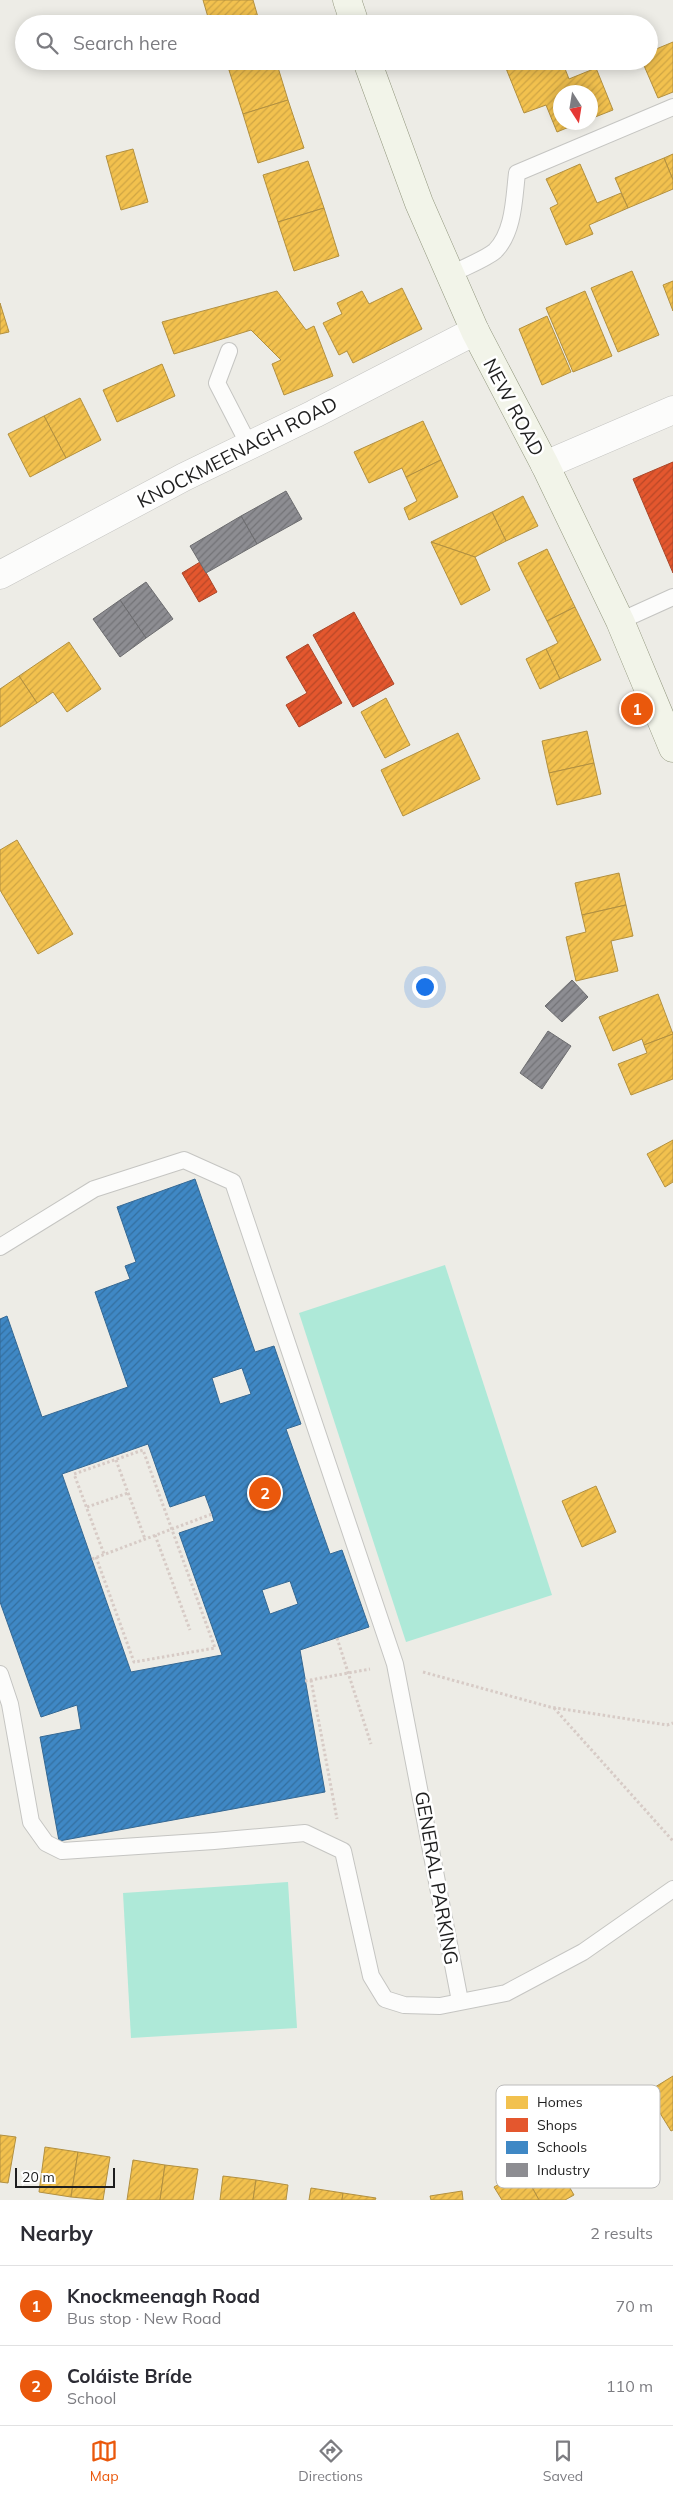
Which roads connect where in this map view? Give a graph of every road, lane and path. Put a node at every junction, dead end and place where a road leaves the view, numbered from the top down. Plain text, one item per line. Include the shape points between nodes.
1 (347, 0) edge
2 (352, 15) edge
3 (370, 70) edge
4 (673, 107) edge
5 (450, 275) junction
6 (475, 331) junction
7 (229, 351) dead end
8 (673, 410) edge
9 (249, 445) junction
10 (545, 465) junction
11 (0, 575) edge
12 (673, 597) edge
13 (620, 621) junction
14 (673, 748) edge
15 (0, 1247) edge
16 (116, 1460) junction
17 (128, 1493) junction
18 (87, 1507) junction
19 (212, 1514) dead end
20 (172, 1529) junction
21 (155, 1535) junction
22 (145, 1539) junction
23 (104, 1554) junction
24 (96, 1557) junction
25 (92, 1559) dead end
26 (190, 1630) dead end
27 (337, 1638) dead end
28 (396, 1664) junction
29 (350, 1673) junction
30 (0, 1674) edge
31 (311, 1680) junction
32 (305, 1681) dead end
33 (553, 1708) junction
34 (673, 1723) edge
35 (371, 1744) dead end
36 (673, 1841) edge
37 (343, 1851) junction
38 (673, 1889) edge
39 (460, 2002) junction

1 - 2 street
3 - 5 street, NEW ROAD via 419,203
4 - 5 lane via 517,173 506,235 495,251
5 - 6 street, NEW ROAD
6 - 9 street, KNOCKMEENAGH ROAD
6 - 10 street, NEW ROAD
7 - 9 lane via 217,383
8 - 10 street
9 - 11 street, KNOCKMEENAGH ROAD
10 - 13 street, NEW ROAD
12 - 13 lane
13 - 14 street, NEW ROAD
15 - 28 lane, GENERAL PARKING via 94,1189 184,1160 233,1182
16 - 17 path
16 - 18 path via 74,1474
16 - 20 path via 143,1450
17 - 18 path
17 - 22 path
18 - 23 path
19 - 20 path
20 - 21 path
20 - 24 path via 215,1648 134,1662
21 - 22 path
21 - 26 path
22 - 23 path
23 - 24 path
24 - 25 path
27 - 29 path
28 - 29 path
28 - 33 path
28 - 39 lane, GENERAL PARKING
29 - 31 path
29 - 35 path
30 - 37 lane via 10,1704 31,1822 46,1843 62,1850 306,1833
31 - 32 path
31 - 37 path
33 - 34 path via 667,1725
33 - 36 path
37 - 39 lane via 371,1976 385,1999 440,2006
38 - 39 lane via 583,1952 506,1993

